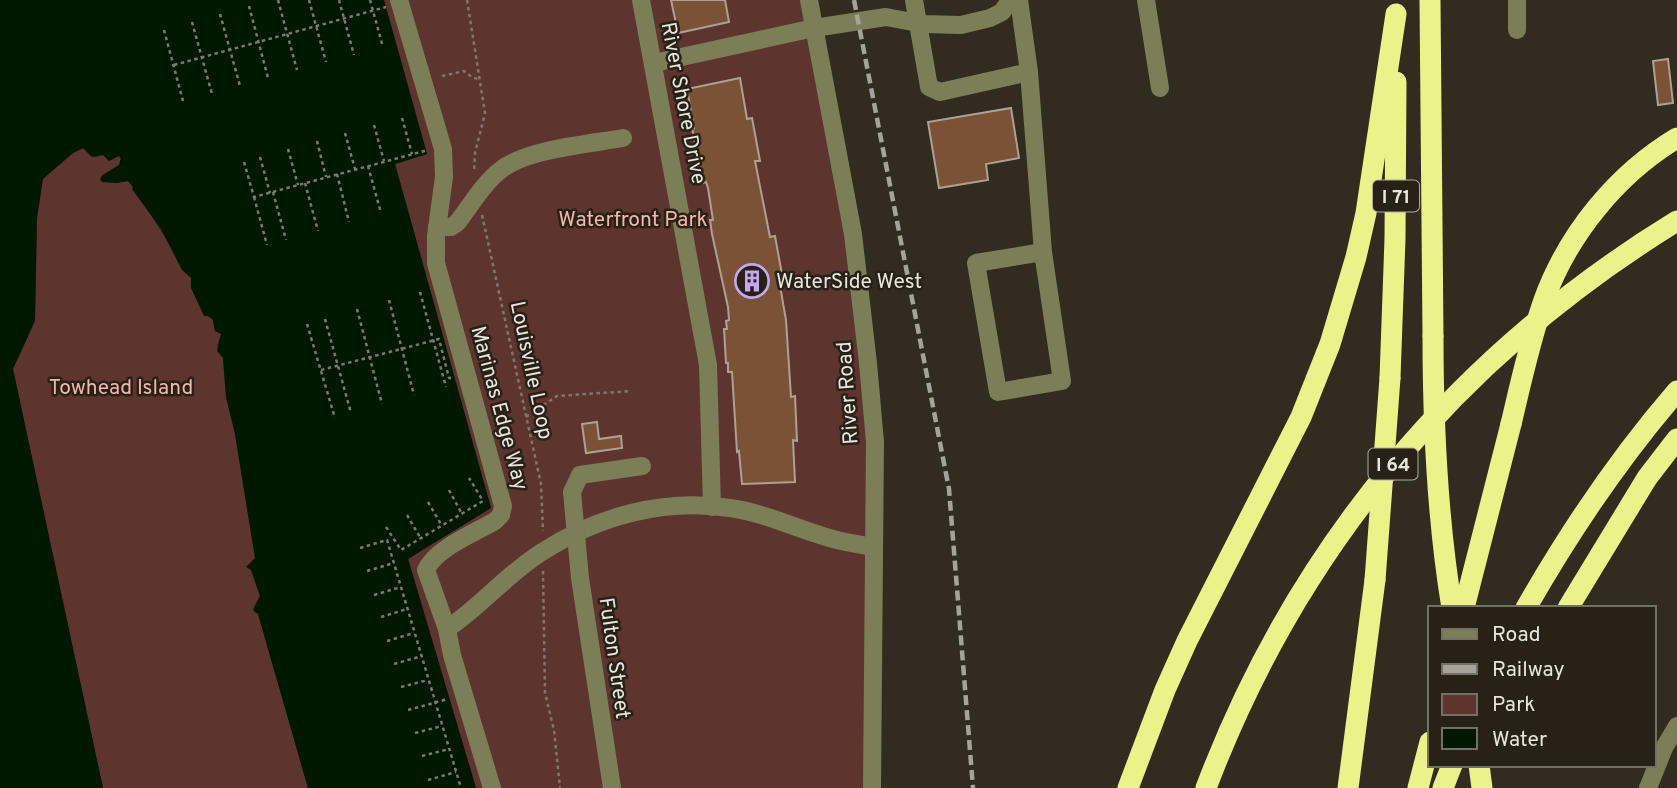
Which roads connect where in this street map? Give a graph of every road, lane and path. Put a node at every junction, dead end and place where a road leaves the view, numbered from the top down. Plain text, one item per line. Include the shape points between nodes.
1 (278, 0) edge
2 (309, 0) edge
3 (339, 0) edge
4 (370, 0) edge
5 (467, 0) edge
6 (640, 0) edge
7 (809, 0) edge
8 (1010, 0) edge
9 (1019, 0) edge
10 (1146, 0) edge
11 (1430, 0) edge
12 (1517, 0) edge
13 (916, 1) edge
14 (395, 3) edge
15 (249, 6) dead end
16 (1396, 7) edge
17 (373, 11) junction
18 (220, 14) dead end
19 (886, 17) junction
20 (344, 19) junction
21 (192, 22) dead end
22 (918, 23) junction
23 (316, 26) junction
24 (814, 28) junction
25 (164, 30) dead end
26 (1517, 30) dead end
27 (287, 34) junction
28 (259, 42) junction
29 (383, 47) dead end
30 (230, 50) junction
31 (354, 55) dead end
32 (202, 58) junction
33 (326, 62) dead end
34 (653, 63) junction
35 (173, 65) junction
36 (297, 71) dead end
37 (1029, 72) junction
38 (442, 76) dead end
39 (268, 78) dead end
40 (481, 79) junction
41 (240, 86) dead end
42 (1160, 88) dead end
43 (212, 94) dead end
44 (183, 101) dead end
45 (402, 118) dead end
46 (374, 125) dead end
47 (345, 133) dead end
48 (623, 138) dead end
49 (1677, 138) edge
50 (317, 141) dead end
51 (288, 149) dead end
52 (430, 149) dead end
53 (412, 153) junction
54 (260, 157) dead end
55 (384, 161) junction
56 (244, 162) dead end
57 (368, 166) junction
58 (355, 169) junction
59 (337, 174) junction
60 (326, 177) junction
61 (475, 177) dead end
62 (305, 183) junction
63 (298, 185) junction
64 (272, 192) junction
65 (254, 197) junction
66 (480, 205) dead end
67 (381, 213) dead end
68 (1677, 221) edge
69 (349, 222) dead end
70 (437, 227) junction
71 (318, 231) dead end
72 (286, 240) dead end
73 (267, 245) dead end
74 (1043, 251) junction
75 (420, 292) dead end
76 (389, 300) dead end
77 (357, 309) dead end
78 (325, 319) dead end
79 (307, 324) dead end
80 (433, 339) junction
81 (441, 347) dead end
82 (401, 348) junction
83 (370, 357) junction
84 (338, 366) junction
85 (321, 370) junction
86 (446, 387) dead end
87 (631, 391) dead end
88 (1677, 391) edge
89 (414, 396) dead end
90 (382, 404) dead end
91 (351, 413) dead end
92 (526, 417) junction
93 (335, 418) dead end
94 (1677, 439) edge
95 (1677, 460) edge
96 (642, 466) dead end
97 (469, 478) dead end
98 (449, 490) dead end
99 (428, 502) dead end
100 (712, 507) junction
101 (1630, 509) junction
102 (464, 512) junction
103 (407, 514) dead end
104 (464, 519) dead end
105 (442, 526) junction
106 (386, 527) dead end
107 (576, 534) junction
108 (421, 539) junction
109 (542, 542) dead end
110 (874, 547) junction
111 (360, 548) dead end
112 (394, 564) junction
113 (543, 568) dead end
114 (367, 571) dead end
115 (401, 587) junction
116 (374, 595) dead end
117 (1452, 606) edge
118 (1465, 606) edge
119 (1527, 606) edge
120 (1569, 606) edge
121 (407, 609) junction
122 (381, 617) dead end
123 (447, 629) junction
124 (414, 633) junction
125 (387, 641) dead end
126 (422, 656) junction
127 (394, 664) dead end
128 (428, 680) junction
129 (401, 687) dead end
130 (452, 697) dead end
131 (437, 702) junction
132 (408, 710) dead end
133 (442, 726) junction
134 (1677, 726) edge
135 (415, 733) dead end
136 (449, 749) junction
137 (1428, 750) edge
138 (422, 757) dead end
139 (1451, 767) edge
140 (1479, 767) edge
141 (1489, 767) edge
142 (1656, 767) edge
143 (1656, 767) edge
144 (456, 772) junction
145 (429, 780) dead end
146 (461, 788) edge
147 (492, 788) edge
148 (560, 788) edge
149 (612, 788) edge
150 (872, 788) edge
151 (1128, 788) edge
152 (1206, 788) edge
153 (1348, 788) edge
154 (1418, 788) edge
155 (1443, 788) edge
156 (1482, 788) edge
157 (1647, 788) edge

1 - 27 path
2 - 23 path
3 - 20 path
4 - 17 path
5 - 40 path
6 - 34 street, River Shore Drive
7 - 24 street, River Road
8 - 22 street via 1002,12 974,23
9 - 37 street
10 - 42 street
11 - 117 highway, I 71, bridge via 1435,471
12 - 26 street
13 - 19 street
13 - 22 street
14 - 17 path
14 - 70 street, Marinas Edge Way via 443,149
15 - 28 path
16 - 151 highway via 1366,213 1330,344 1301,417 1176,665
16 - 153 highway, I 71, bridge via 1390,378 1375,580
17 - 20 path
17 - 29 path
18 - 30 path
19 - 22 street
19 - 24 street
20 - 23 path
20 - 31 path
21 - 32 path
22 - 37 street via 929,87 940,92
23 - 27 path
23 - 33 path
24 - 34 street
24 - 110 street, River Road via 853,233 865,325 875,442
25 - 35 path
27 - 28 path
27 - 36 path
28 - 30 path
28 - 39 path
30 - 32 path
30 - 41 path
32 - 35 path
32 - 43 path
34 - 100 street, River Shore Drive via 708,365
35 - 44 path
37 - 74 street
38 - 40 path via 464,71
40 - 61 path via 485,113 475,153
45 - 53 path
46 - 55 path
47 - 58 path
48 - 70 street via 536,154 504,167 457,223
49 - 118 highway, bridge via 1606,198 1567,251 1545,299
50 - 60 path
51 - 63 path
52 - 53 path
53 - 55 path
54 - 64 path
55 - 57 path
56 - 65 path
57 - 58 path
57 - 67 path
58 - 59 path
59 - 60 path
59 - 69 path
60 - 62 path
62 - 63 path
62 - 71 path
63 - 64 path
64 - 65 path
64 - 72 path
65 - 73 path
66 - 92 path, Louisville Loop
68 - 152 highway, I 64 via 1605,267 1513,340 1409,445 1344,528 1286,618 1237,713
70 - 123 street, Marinas Edge Way via 436,263 503,506 495,521 430,561 426,570
74 - 74 street via 1062,380 998,392 976,263
75 - 80 path
76 - 82 path
77 - 83 path
78 - 84 path
79 - 85 path
80 - 81 path via 439,339
80 - 82 path
80 - 86 path
82 - 83 path
82 - 89 path
83 - 84 path
83 - 90 path
84 - 85 path
84 - 91 path
85 - 93 path
87 - 92 path via 557,396
88 - 119 highway via 1582,515
92 - 109 path, Louisville Loop via 541,484
94 - 101 highway
95 - 101 highway via 1651,493
96 - 107 street, Fulton Street via 580,475 572,492
97 - 102 path via 483,501
98 - 102 path
99 - 105 path
100 - 107 street via 670,505 621,514
100 - 110 street
101 - 120 highway
102 - 104 path via 469,516
102 - 105 path
103 - 108 path
105 - 108 path
106 - 108 path via 401,550
107 - 123 street via 542,552
107 - 149 street, Fulton Street
110 - 150 street, River Road
111 - 112 path via 387,540
112 - 114 path
112 - 115 path
113 - 148 path via 545,693
115 - 116 path
115 - 121 path
121 - 122 path
121 - 124 path
123 - 147 street, Marinas Edge Way
124 - 125 path
124 - 126 path
126 - 127 path
126 - 128 path
128 - 129 path
128 - 131 path
130 - 131 path
131 - 132 path
131 - 133 path
133 - 135 path
133 - 136 path
134 - 142 street
136 - 138 path
136 - 144 path
137 - 154 highway
139 - 155 highway
140 - 156 highway, bridge
141 - 156 highway
143 - 157 street
144 - 145 path
144 - 146 path

